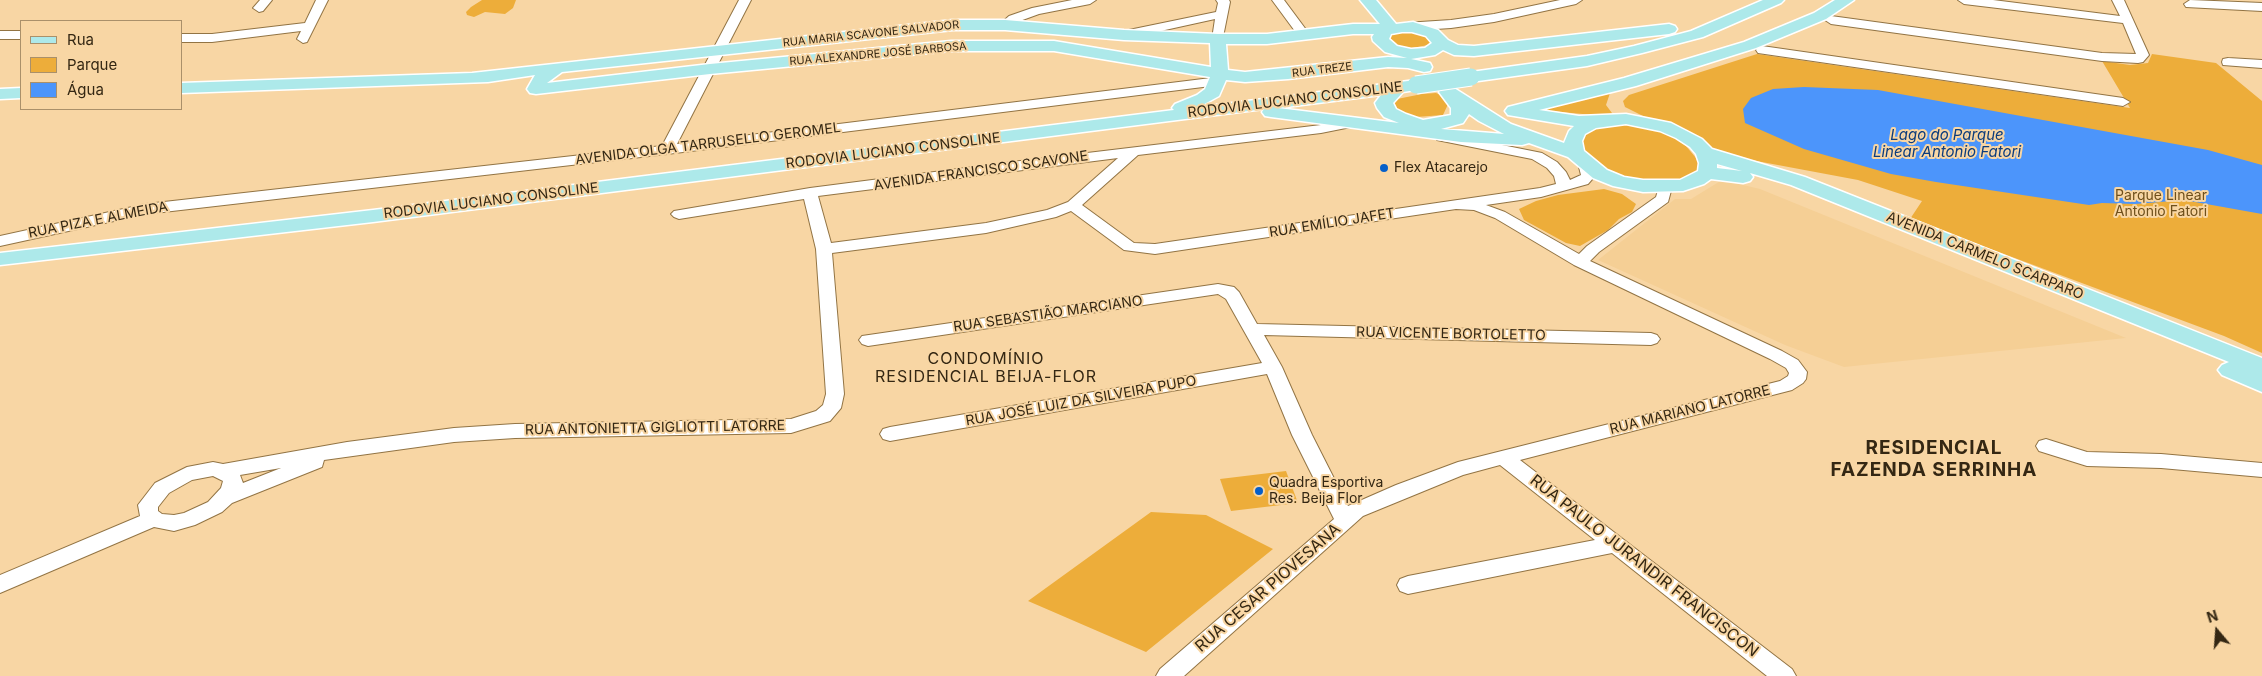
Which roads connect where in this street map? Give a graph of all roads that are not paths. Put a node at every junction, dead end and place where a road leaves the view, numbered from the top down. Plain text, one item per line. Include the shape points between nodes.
1 (322, 0) edge
2 (745, 0) edge
3 (1090, 0) edge
4 (1222, 0) edge
5 (1278, 0) edge
6 (1368, 0) edge
7 (1382, 0) edge
8 (1576, 0) edge
9 (1776, 0) edge
10 (1846, 0) edge
11 (1863, 0) edge
12 (1964, 0) edge
13 (2118, 0) edge
14 (2190, 4) dead end
15 (2262, 6) edge
16 (1222, 14) junction
17 (1825, 18) junction
18 (2126, 20) junction
19 (1722, 23) junction
20 (1451, 24) junction
21 (1005, 25) junction
22 (310, 26) junction
23 (1394, 30) junction
24 (1124, 34) junction
25 (0, 35) edge
26 (20, 35) edge
27 (1304, 35) junction
28 (182, 38) edge
29 (303, 39) dead end
30 (1218, 39) junction
31 (1436, 41) junction
32 (1004, 45) junction
33 (1756, 48) junction
34 (720, 50) junction
35 (1401, 52) junction
36 (2228, 62) dead end
37 (2262, 64) edge
38 (1424, 67) junction
39 (710, 69) junction
40 (555, 70) junction
41 (474, 77) junction
42 (1219, 78) junction
43 (537, 86) junction
44 (1398, 87) junction
45 (182, 88) edge
46 (1448, 92) junction
47 (20, 93) edge
48 (0, 94) edge
49 (2123, 102) dead end
50 (1614, 109) junction
51 (1220, 110) junction
52 (1514, 111) junction
53 (1315, 116) junction
54 (1356, 122) junction
55 (1112, 124) junction
56 (1283, 132) junction
57 (1415, 132) junction
58 (1536, 140) junction
59 (667, 150) junction
60 (1134, 151) junction
61 (1580, 158) junction
62 (1706, 163) junction
63 (1564, 186) junction
64 (1665, 187) junction
65 (1541, 192) junction
66 (810, 193) junction
67 (196, 202) joint
68 (1450, 204) junction
69 (1073, 205) junction
70 (679, 214) dead end
71 (1524, 228) junction
72 (0, 241) edge
73 (824, 249) junction
74 (0, 258) edge
75 (1580, 262) junction
76 (1251, 329) junction
77 (1651, 339) dead end
78 (868, 340) dead end
79 (1273, 367) junction
80 (2262, 367) edge
81 (2262, 384) edge
82 (890, 434) dead end
83 (2046, 446) dead end
84 (347, 450) junction
85 (1502, 457) junction
86 (2262, 470) edge
87 (223, 471) junction
88 (225, 498) junction
89 (153, 519) junction
90 (1345, 520) junction
91 (1617, 544) junction
92 (0, 584) edge
93 (1408, 586) dead end
94 (1168, 676) edge
95 (1784, 676) edge

1 - 22 street
2 - 34 street
3 - 21 street via 1036,12
4 - 16 street
5 - 27 street
6 - 23 main road
7 - 23 main road
8 - 20 street
9 - 19 main road, RODOVIA LUCIANO CONSOLINE
10 - 17 main road
11 - 17 main road
12 - 18 street
13 - 18 street
14 - 15 street
16 - 24 street
16 - 30 street
17 - 18 street via 2102,57 2138,58 2143,55 2141,47
17 - 33 main road
19 - 31 main road, RUA MARIA SCAVONE SALVADOR via 1474,51 1454,50
19 - 44 main road, RODOVIA LUCIANO CONSOLINE, bridge via 1678,39 1588,61
20 - 23 street
20 - 31 street
21 - 24 main road, RUA MARIA SCAVONE SALVADOR
21 - 32 main road
21 - 34 main road, RUA MARIA SCAVONE SALVADOR via 953,25
22 - 28 street via 212,38
22 - 29 street
23 - 27 main road, RUA MARIA SCAVONE SALVADOR
23 - 31 main road, RUA MARIA SCAVONE SALVADOR
23 - 35 main road via 1384,45
24 - 30 main road, RUA MARIA SCAVONE SALVADOR
25 - 26 street
27 - 30 main road, RUA MARIA SCAVONE SALVADOR
30 - 42 main road
31 - 35 main road via 1421,54
31 - 52 main road via 1439,68 1461,91 1475,99
32 - 39 main road, RUA ALEXANDRE JOSÉ BARBOSA via 951,46
32 - 42 main road, RUA ALEXANDRE JOSÉ BARBOSA via 1054,46
33 - 49 street
33 - 50 main road via 1627,92 1618,96
33 - 52 main road
34 - 39 street
34 - 40 main road, RUA MARIA SCAVONE SALVADOR
35 - 38 main road
36 - 37 street
38 - 42 main road, RUA TREZE via 1388,62 1267,76
38 - 46 main road
39 - 43 main road, RUA ALEXANDRE JOSÉ BARBOSA
39 - 59 street
40 - 41 main road, RUA MARIA SCAVONE SALVADOR
40 - 43 main road
41 - 43 main road, RUA ALEXANDRE JOSÉ BARBOSA via 511,78
41 - 45 main road
42 - 55 main road via 1213,92 1203,99
42 - 59 street, AVENIDA OLGA TARRUSELLO GEROMEL
44 - 46 main road via 1386,99 1386,108 1400,118 1422,125 1457,119 1460,107
44 - 51 main road, RODOVIA LUCIANO CONSOLINE
46 - 58 main road via 1485,118
47 - 48 main road
50 - 52 main road via 1579,121
50 - 61 main road via 1578,132 1573,141
50 - 62 main road via 1682,134 1696,143
51 - 53 main road
51 - 55 main road, RODOVIA LUCIANO CONSOLINE
53 - 54 main road
53 - 56 street, AVENIDA FRANCISCO SCAVONE
54 - 56 street, AVENIDA FRANCISCO SCAVONE
54 - 57 main road
55 - 74 main road, RODOVIA LUCIANO CONSOLINE via 364,217
56 - 60 street, AVENIDA FRANCISCO SCAVONE
57 - 58 main road
57 - 63 street via 1537,156 1552,165 1561,175
58 - 61 main road
59 - 67 street, AVENIDA OLGA TARRUSELLO GEROMEL
60 - 66 street, AVENIDA FRANCISCO SCAVONE
60 - 69 street
61 - 63 street, RUA EMÍLIO JAFET via 1588,176 1583,181
61 - 64 main road via 1600,174 1620,182
62 - 64 main road via 1697,180
62 - 80 main road, AVENIDA CARMELO SCARPARO via 1723,160 1798,181
62 - 81 main road, AVENIDA CARMELO SCARPARO via 1790,191
63 - 65 street, RUA EMÍLIO JAFET
64 - 75 street via 1663,199
65 - 68 street, RUA EMÍLIO JAFET
65 - 71 street via 1520,199 1515,206 1516,221
66 - 70 street, AVENIDA FRANCISCO SCAVONE
66 - 73 street, RUA ANTONIETTA GIGLIOTTI LATORRE
67 - 72 street, RUA PIZA E ALMEIDA via 146,209
68 - 69 street, RUA EMÍLIO JAFET via 1155,249 1139,249 1122,242
68 - 71 street via 1476,206
69 - 73 street via 1014,223
71 - 75 street
73 - 84 street, RUA ANTONIETTA GIGLIOTTI LATORRE via 836,394 832,408 823,416 791,426 515,431 454,435
75 - 85 street, RUA MARIANO LATORRE via 1776,355 1792,364 1798,372 1797,379 1786,386
76 - 77 street, RUA VICENTE BORTOLETTO
76 - 78 street, RUA SEBASTIÃO MARCIANO via 1233,296 1218,288
76 - 79 street
79 - 82 street, RUA JOSÉ LUIZ DA SILVEIRA PUPO
79 - 90 street via 1302,435
83 - 86 street via 2086,458
84 - 87 street
84 - 88 street
85 - 90 street, RUA MARIANO LATORRE via 1458,469 1403,490 1356,511
85 - 91 street, RUA PAULO JURANDIR FRANCISCON
87 - 88 street via 233,481
87 - 89 street via 187,474 162,488 148,505 148,513
88 - 89 street via 209,511 188,520 174,523
89 - 92 street
90 - 94 street, RUA CESAR PIOVESANA
91 - 93 street
91 - 95 street, RUA PAULO JURANDIR FRANCISCON

